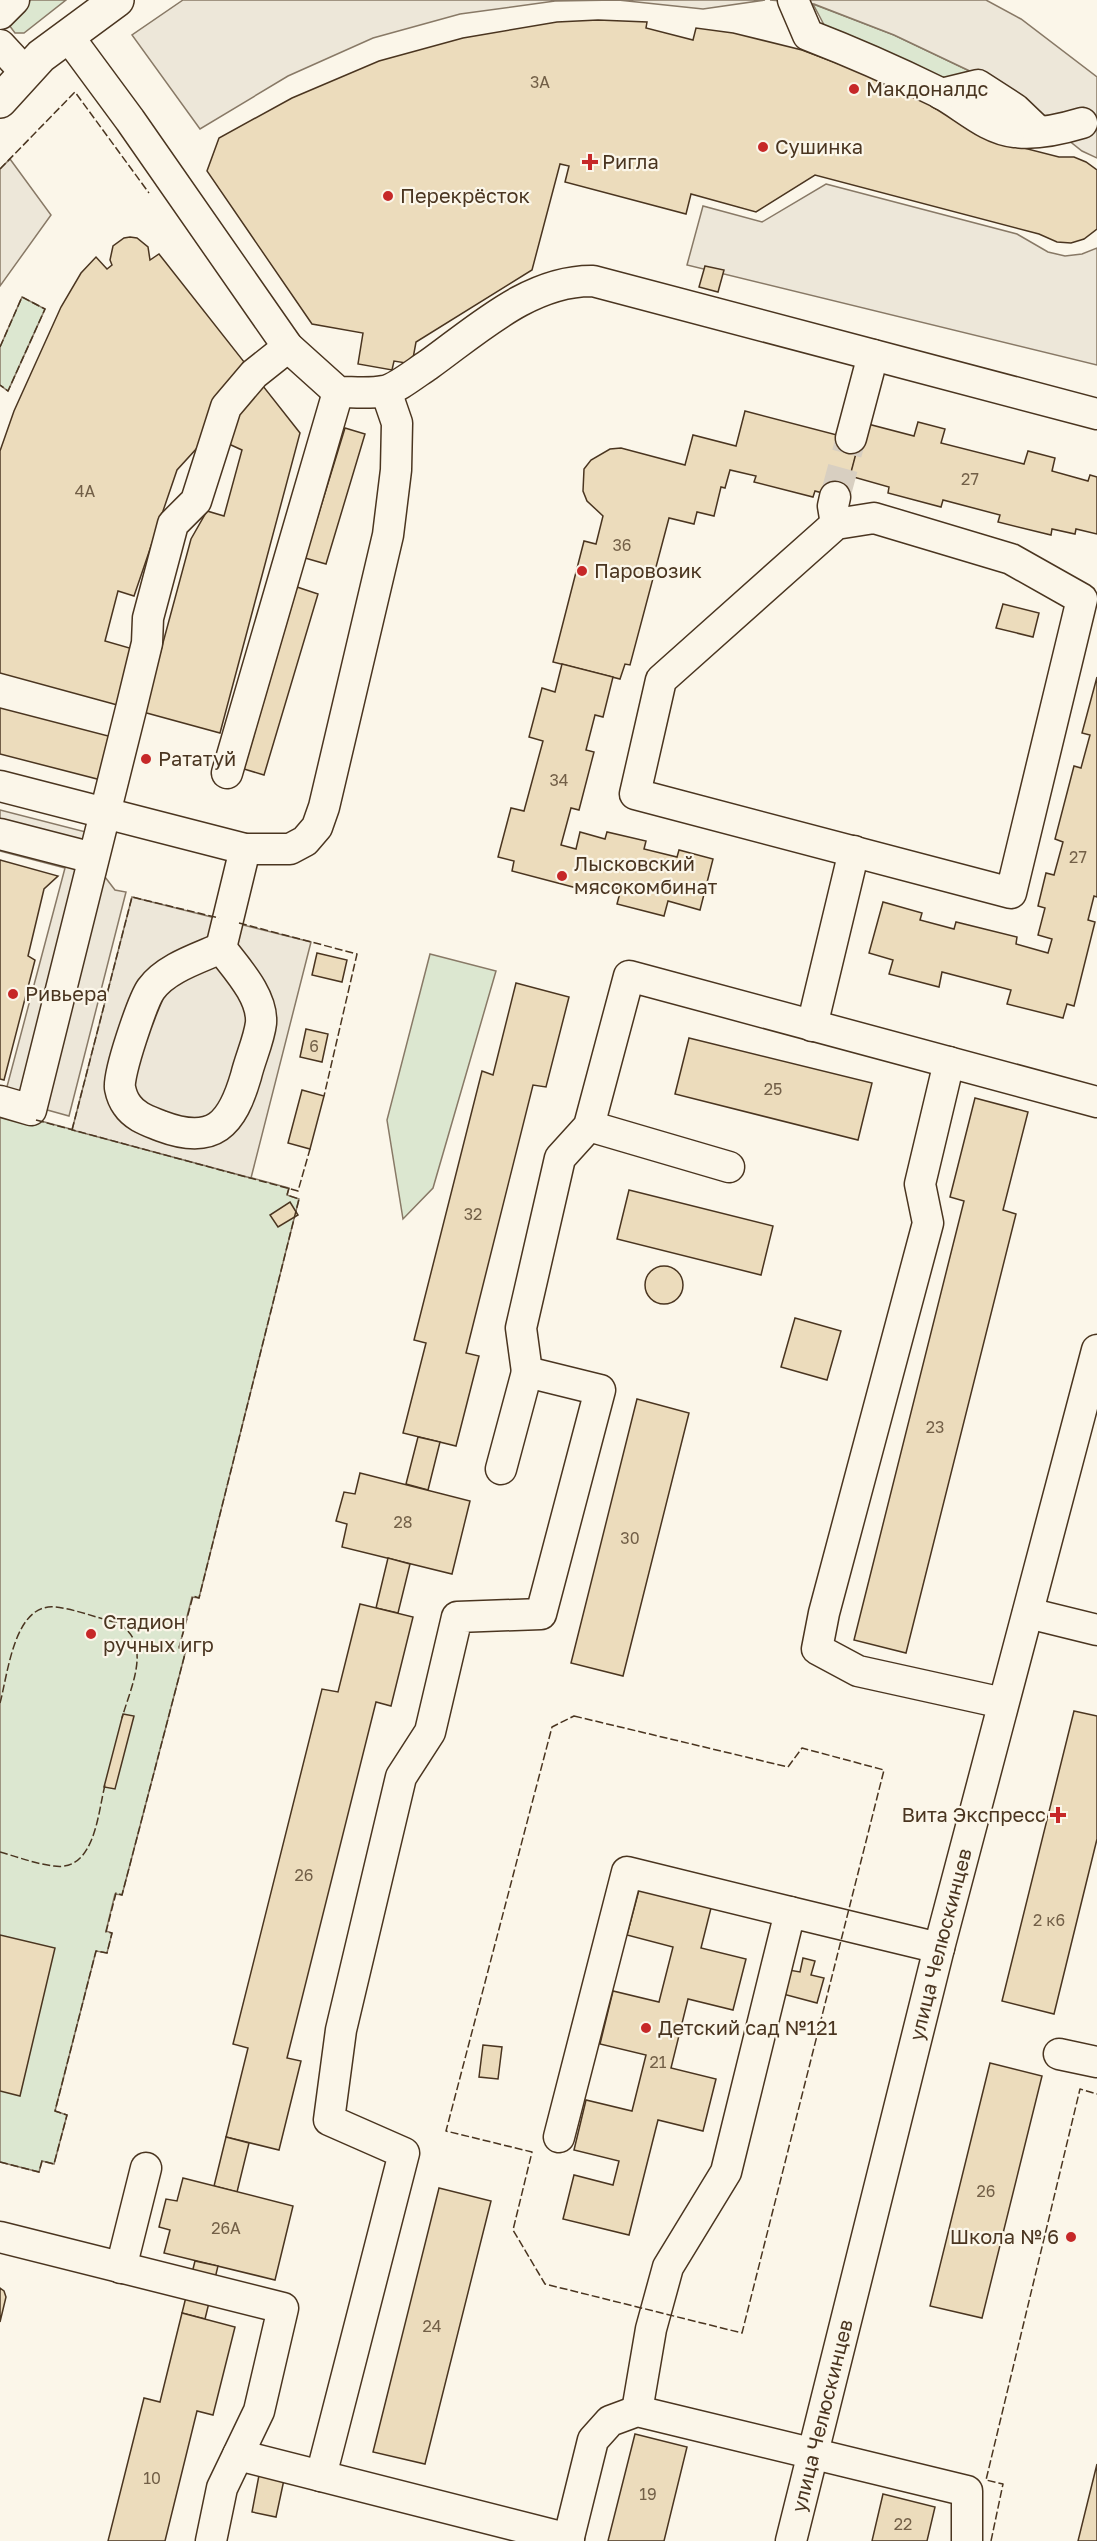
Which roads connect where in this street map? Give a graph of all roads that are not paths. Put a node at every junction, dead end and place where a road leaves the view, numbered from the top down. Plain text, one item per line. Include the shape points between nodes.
1 (14, 0) edge
2 (117, 0) edge
3 (793, 0) edge
4 (0, 14) edge
5 (68, 36) junction
6 (0, 45) edge
7 (25, 72) junction
8 (0, 101) edge
9 (1082, 123) dead end
10 (288, 347) junction
11 (873, 355) junction
12 (386, 391) junction
13 (338, 392) junction
14 (1097, 414) edge
15 (851, 438) tunnel mouth
16 (227, 773) dead end
17 (0, 786) edge
18 (104, 814) junction
19 (0, 834) edge
20 (245, 849) junction
21 (855, 851) junction
22 (93, 858) junction
23 (221, 948) junction
24 (813, 1026) junction
25 (949, 1062) junction
26 (0, 1101) edge
27 (1097, 1102) edge
28 (589, 1126) junction
29 (729, 1167) dead end
30 (1097, 1350) edge
31 (527, 1372) junction
32 (1087, 1428) edge
33 (501, 1469) dead end
34 (1029, 1613) junction
35 (1097, 1630) edge
36 (1003, 1703) junction
37 (790, 1912) junction
38 (939, 1948) junction
39 (1059, 2054) dead end
40 (1097, 2062) edge
41 (559, 2137) dead end
42 (146, 2168) dead end
43 (0, 2237) edge
44 (121, 2268) junction
45 (637, 2411) junction
46 (813, 2454) junction
47 (238, 2455) junction
48 (321, 2476) junction
49 (568, 2540) edge
50 (211, 2541) edge
51 (791, 2541) edge
52 (967, 2541) edge

1 - 4 street
2 - 5 main road
3 - 9 street via 807,35 941,94 978,85 1015,109 1038,131
5 - 7 main road
5 - 10 street
6 - 7 street
7 - 8 main road
10 - 13 street
10 - 18 street via 254,374 226,407 196,501 173,524
11 - 12 street via 593,281 576,280 544,289 507,309
11 - 14 street
11 - 15 street
12 - 13 street
12 - 20 street via 397,423 388,535 324,807 317,827 305,842 290,849
13 - 16 street
17 - 18 street
18 - 20 street
18 - 22 street
19 - 22 street
20 - 23 street
21 - 21 street via 635,794 661,680 835,511 874,518 1011,559 1082,599 1011,893
21 - 24 street
22 - 26 street via 31,1110
23 - 23 street via 179,967 150,989 121,1069 120,1087 127,1105 140,1117 192,1134 210,1132 225,1122 243,1084 261,1023 253,993
24 - 25 street
24 - 28 street via 629,976
25 - 27 street
25 - 36 street via 920,1184 928,1223 817,1649 858,1671
28 - 29 street
28 - 31 street via 560,1158 521,1328
30 - 32 street, улица Челюскинцев
31 - 33 street
31 - 48 street via 600,1390 541,1614 457,1617 430,1732 401,1777 341,2030 330,2120 404,2153
32 - 34 street, улица Челюскинцев
34 - 35 street
34 - 36 street, улица Челюскинцев
36 - 38 street, улица Челюскинцев
37 - 38 street
37 - 41 street via 627,1872
37 - 45 street via 726,2172 668,2267 651,2329
38 - 46 street, улица Челюскинцев
39 - 40 street
42 - 44 street
43 - 44 street
44 - 47 street via 283,2308 259,2411
45 - 46 street
45 - 49 street via 610,2421 593,2440
46 - 51 street, улица Челюскинцев
46 - 52 street via 967,2491
47 - 48 street
47 - 50 street via 222,2488
48 - 49 street

